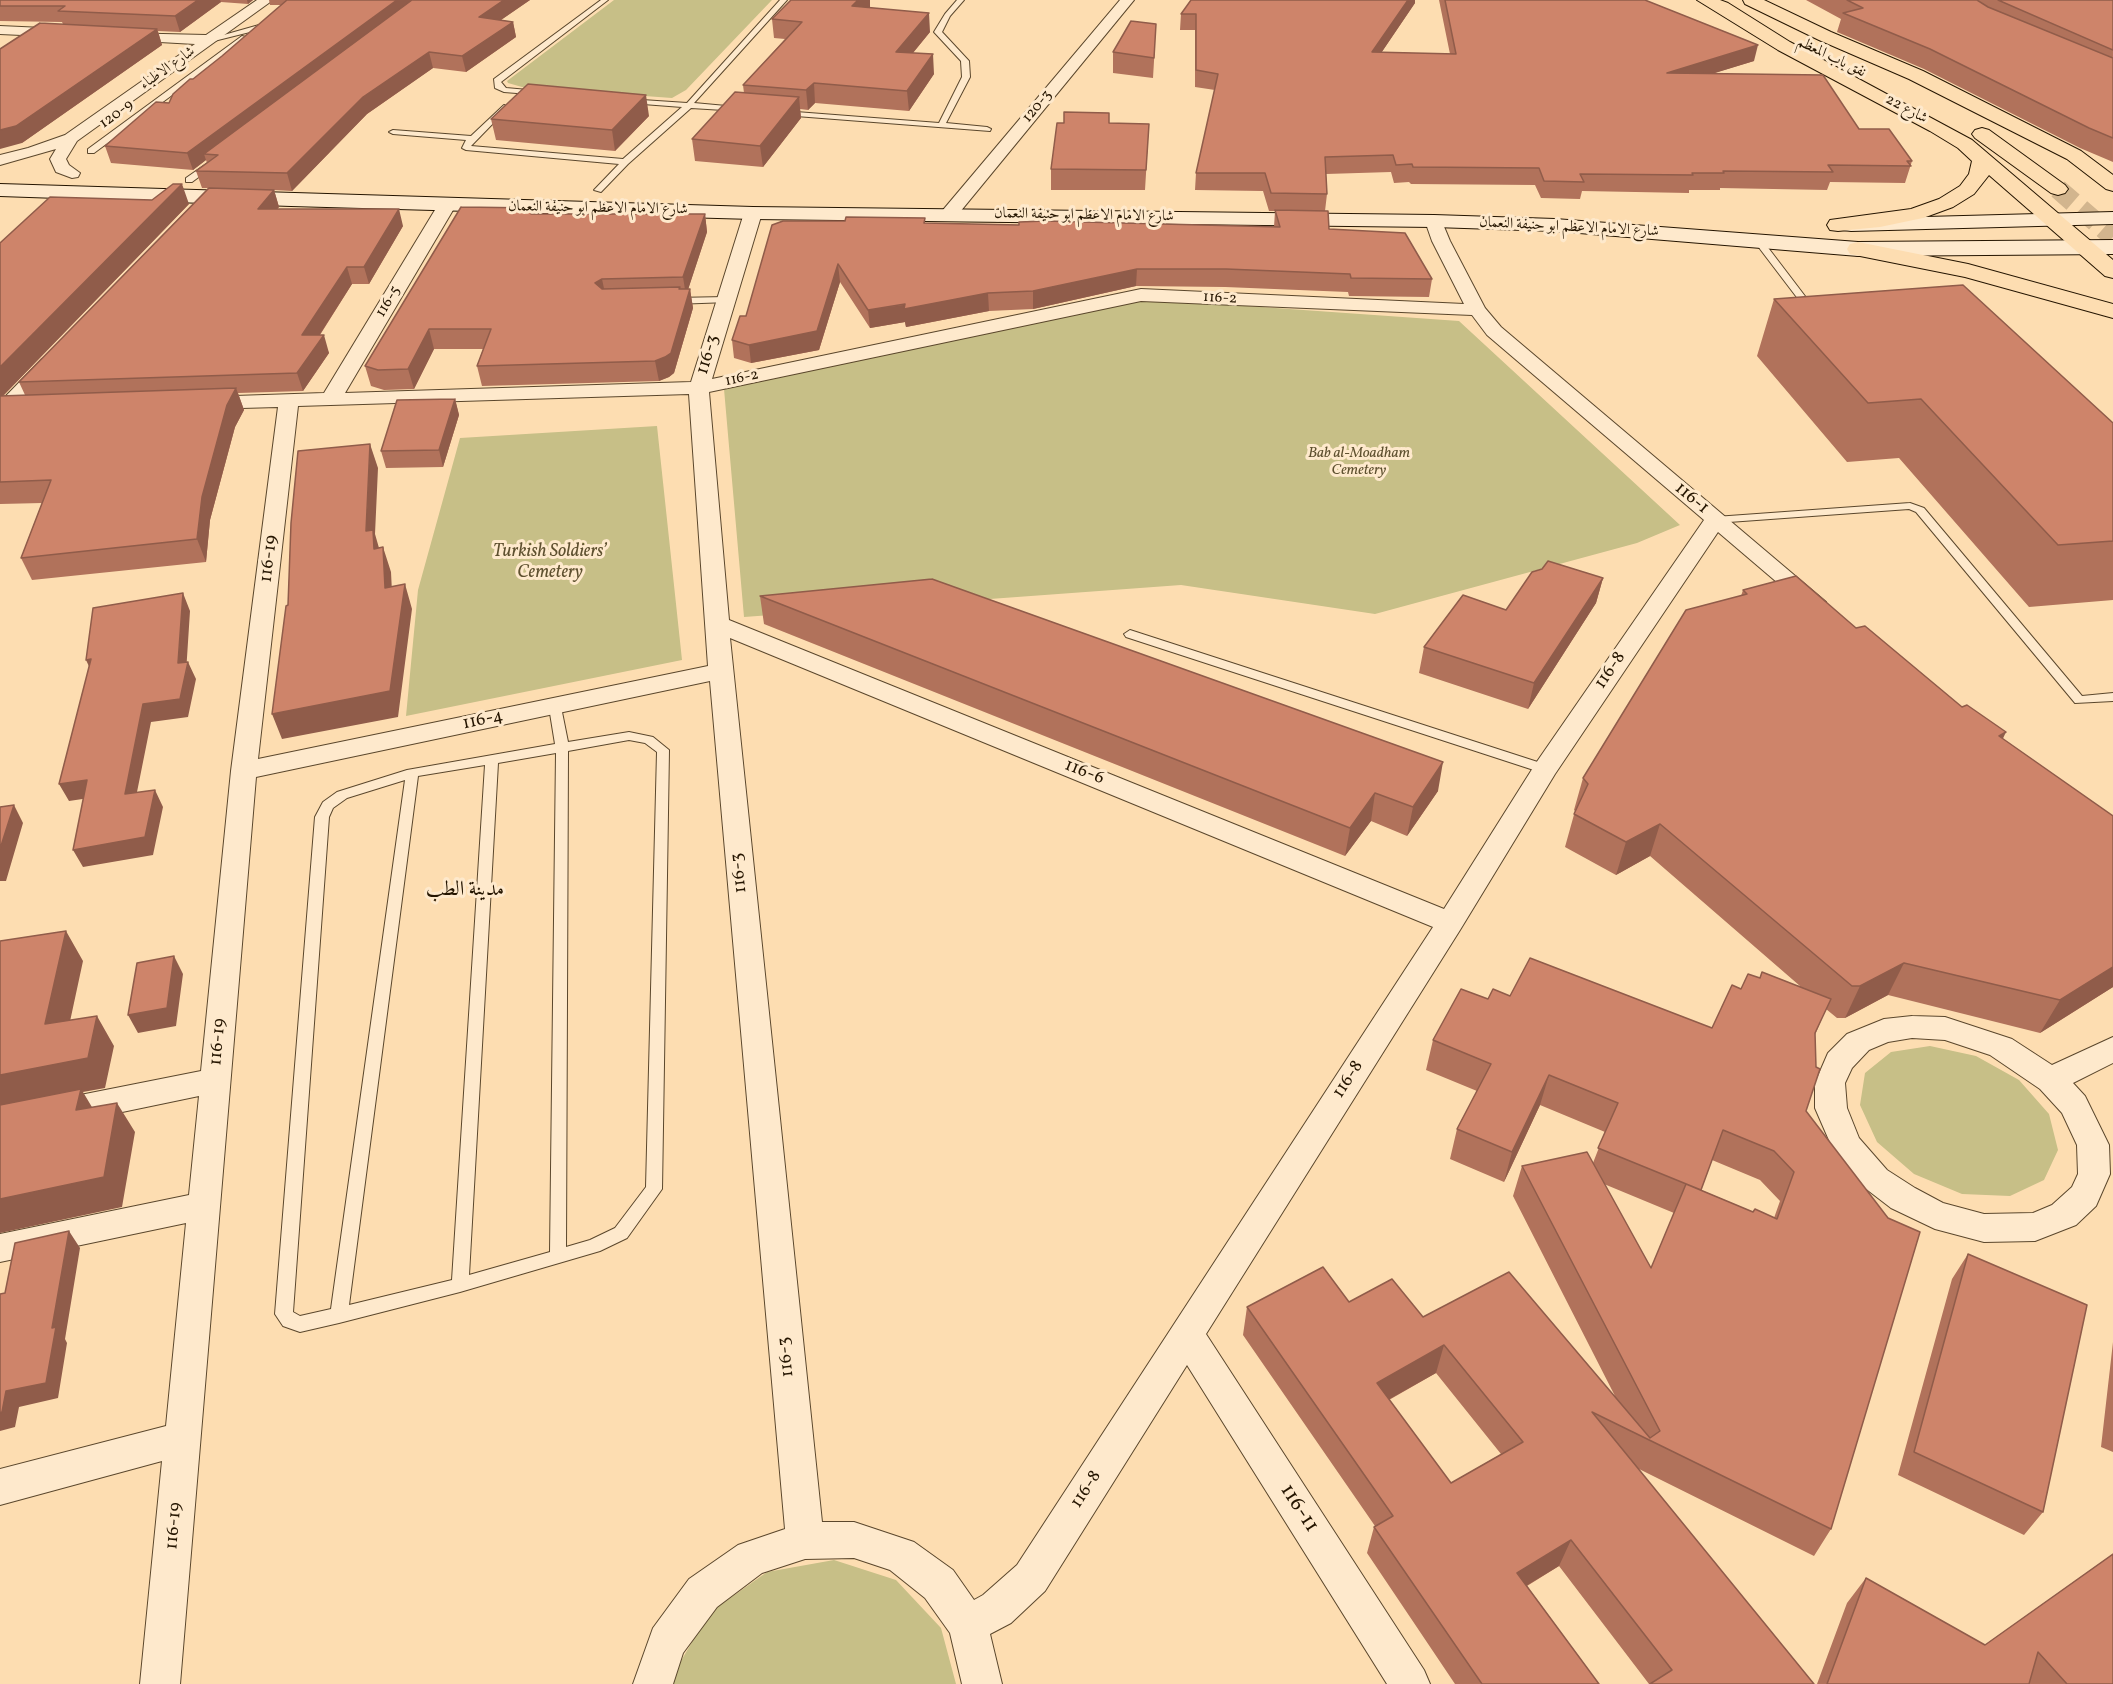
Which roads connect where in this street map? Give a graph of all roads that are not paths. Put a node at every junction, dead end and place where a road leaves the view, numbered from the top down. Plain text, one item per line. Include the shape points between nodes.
1 (266, 0) edge
2 (605, 0) edge
3 (784, 0) edge
4 (961, 0) edge
5 (1127, 0) edge
6 (1760, 2) edge
7 (1714, 4) edge
8 (268, 22) edge
9 (260, 27) junction
10 (0, 30) edge
11 (82, 34) edge
12 (105, 35) edge
13 (1825, 36) junction
14 (210, 40) junction
15 (521, 91) junction
16 (545, 93) edge
17 (616, 99) edge
18 (688, 106) junction
19 (745, 110) edge
20 (768, 112) edge
21 (941, 126) junction
22 (987, 129) dead end
23 (393, 132) dead end
24 (70, 138) junction
25 (472, 138) junction
26 (92, 151) dead end
27 (2074, 156) junction
28 (1983, 158) junction
29 (0, 160) edge
30 (215, 161) edge
31 (625, 162) junction
32 (0, 171) edge
33 (2113, 171) edge
34 (189, 180) junction
35 (0, 182) edge
36 (80, 183) junction
37 (2113, 184) edge
38 (2086, 187) tunnel mouth
39 (2058, 189) tunnel mouth
40 (0, 190) edge
41 (598, 190) junction
42 (224, 194) junction
43 (0, 200) edge
44 (447, 205) junction
45 (956, 206) junction
46 (753, 213) junction
47 (191, 215) edge
48 (2113, 218) edge
49 (1714, 219) dead end
50 (2054, 220) junction
51 (1434, 221) junction
52 (1816, 224) dead end
53 (1838, 225) junction
54 (1760, 243) junction
55 (2113, 247) edge
56 (2087, 248) junction
57 (1858, 249) junction
58 (2113, 271) edge
59 (726, 300) junction
60 (666, 302) edge
61 (1477, 309) junction
62 (2113, 311) edge
63 (1817, 318) edge
64 (61, 351) edge
65 (699, 388) junction
66 (331, 399) junction
67 (289, 401) junction
68 (190, 403) edge
69 (27, 409) edge
70 (2, 410) edge
71 (1715, 520) junction
72 (1833, 617) edge
73 (718, 624) junction
74 (1130, 634) dead end
75 (721, 670) junction
76 (2113, 697) edge
77 (555, 706) junction
78 (562, 746) junction
79 (492, 760) junction
80 (1545, 769) junction
81 (244, 771) junction
82 (412, 773) junction
83 (1450, 923) junction
84 (2113, 1049) edge
85 (216, 1080) junction
86 (2051, 1080) junction
87 (25, 1119) edge
88 (204, 1206) junction
89 (0, 1248) edge
90 (558, 1257) junction
91 (460, 1286) junction
92 (339, 1315) junction
93 (1186, 1335) junction
94 (183, 1438) junction
95 (0, 1487) edge
96 (805, 1541) junction
97 (968, 1625) junction
98 (160, 1684) edge
99 (653, 1684) edge
100 (982, 1684) edge
101 (1410, 1684) edge

1 - 14 street, شارع الاطباء
2 - 15 lane via 496,81 500,88
3 - 18 lane
4 - 21 lane via 938,32 965,61 966,77
5 - 45 street, 120-3
6 - 13 main road, شارع 22
7 - 28 main road, شارع 22 via 1937,127
7 - 39 main road, نفق باب المعظم via 1964,123
8 - 9 lane, 120-9
9 - 14 lane
9 - 26 lane, 120-9
10 - 11 street
12 - 14 street
13 - 27 main road, شارع 22 via 1916,75
13 - 38 main road, نفق باب المعظم via 2024,141
14 - 24 street, شارع الاطباء
15 - 16 lane
15 - 25 lane
17 - 18 lane
18 - 19 lane
18 - 31 lane
20 - 21 lane
21 - 22 lane
23 - 25 lane
24 - 29 street, شارع الاطباء
24 - 36 street via 58,159 62,168
25 - 31 lane via 466,145 469,150
27 - 33 main road
27 - 37 main road, شارع 22
28 - 50 main road, شارع 22
28 - 53 main road via 1979,175 1967,190 1946,203 1916,214
30 - 34 lane
31 - 41 lane
32 - 36 main road
34 - 36 main road
34 - 42 main road
35 - 36 main road
36 - 40 main road
36 - 42 main road, شارع الامام الاعظم ابو حنيفة النعمان
41 - 42 main road, شارع الامام الاعظم ابو حنيفة النعمان
41 - 45 main road, شارع الامام الاعظم ابو حنيفة النعمان
42 - 43 main road via 46,205
42 - 44 main road, شارع الامام الاعظم ابو حنيفة النعمان
42 - 47 street
44 - 46 main road, شارع الامام الاعظم ابو حنيفة النعمان
44 - 66 street, 116-5
45 - 46 main road, شارع الامام الاعظم ابو حنيفة النعمان
45 - 49 main road, شارع الامام الاعظم ابو حنيفة النعمان via 1622,213
45 - 51 main road, شارع الامام الاعظم ابو حنيفة النعمان
46 - 59 street, 116-3
48 - 50 main road
50 - 53 main road
50 - 56 main road, شارع 22
51 - 54 main road, شارع الامام الاعظم ابو حنيفة النعمان via 1555,225
51 - 61 street, 116-1
52 - 53 main road
54 - 57 main road, شارع الامام الاعظم ابو حنيفة النعمان
54 - 63 lane
55 - 56 main road, شارع الامام الاعظم ابو حنيفة النعمان
56 - 57 main road, شارع الامام الاعظم ابو حنيفة النعمان
56 - 58 main road, شارع 22
57 - 62 main road via 1968,271
59 - 60 lane
59 - 65 street, 116-3
61 - 65 street, 116-2 via 1141,295
61 - 71 street, 116-1 via 1494,331
64 - 70 street
65 - 66 street, 116-2
65 - 73 street, 116-3
66 - 67 street, 116-2
67 - 68 street, 116-2
67 - 81 street, 116-19
69 - 70 street
71 - 72 street, 116-1
71 - 76 lane via 1910,506 1920,510 2079,700
71 - 80 street, 116-8
73 - 75 street, 116-3
73 - 83 street, 116-6
74 - 80 lane
75 - 77 street, 116-4
75 - 96 street, 116-3
77 - 78 lane
77 - 81 street, 116-4
78 - 79 lane
78 - 90 lane
78 - 90 lane via 629,736 650,740 663,750 654,1189 621,1233
79 - 82 lane
79 - 91 lane
80 - 83 street, 116-8
81 - 85 street, 116-19
82 - 92 lane
82 - 92 lane via 342,795 322,817 284,1314 289,1321 300,1324
83 - 93 street, 116-8
84 - 86 street
85 - 87 street
85 - 88 street, 116-19
86 - 86 street via 2001,1047 1945,1029 1912,1027 1884,1031 1858,1042 1839,1061 1830,1083 1831,1108 1846,1145 1876,1179 1903,1198 1935,1215 1984,1228 2035,1227 2064,1215 2085,1196 2094,1174 2093,1145 2074,1105
88 - 89 street
88 - 94 street, 116-19
90 - 91 lane
91 - 92 lane
93 - 97 street, 116-8 via 1031,1578 997,1608
93 - 101 street, 116-11
94 - 95 street
94 - 98 street, 116-19
96 - 97 street via 854,1540 901,1555 939,1584
96 - 99 street via 751,1558 703,1593 667,1642
97 - 100 street

